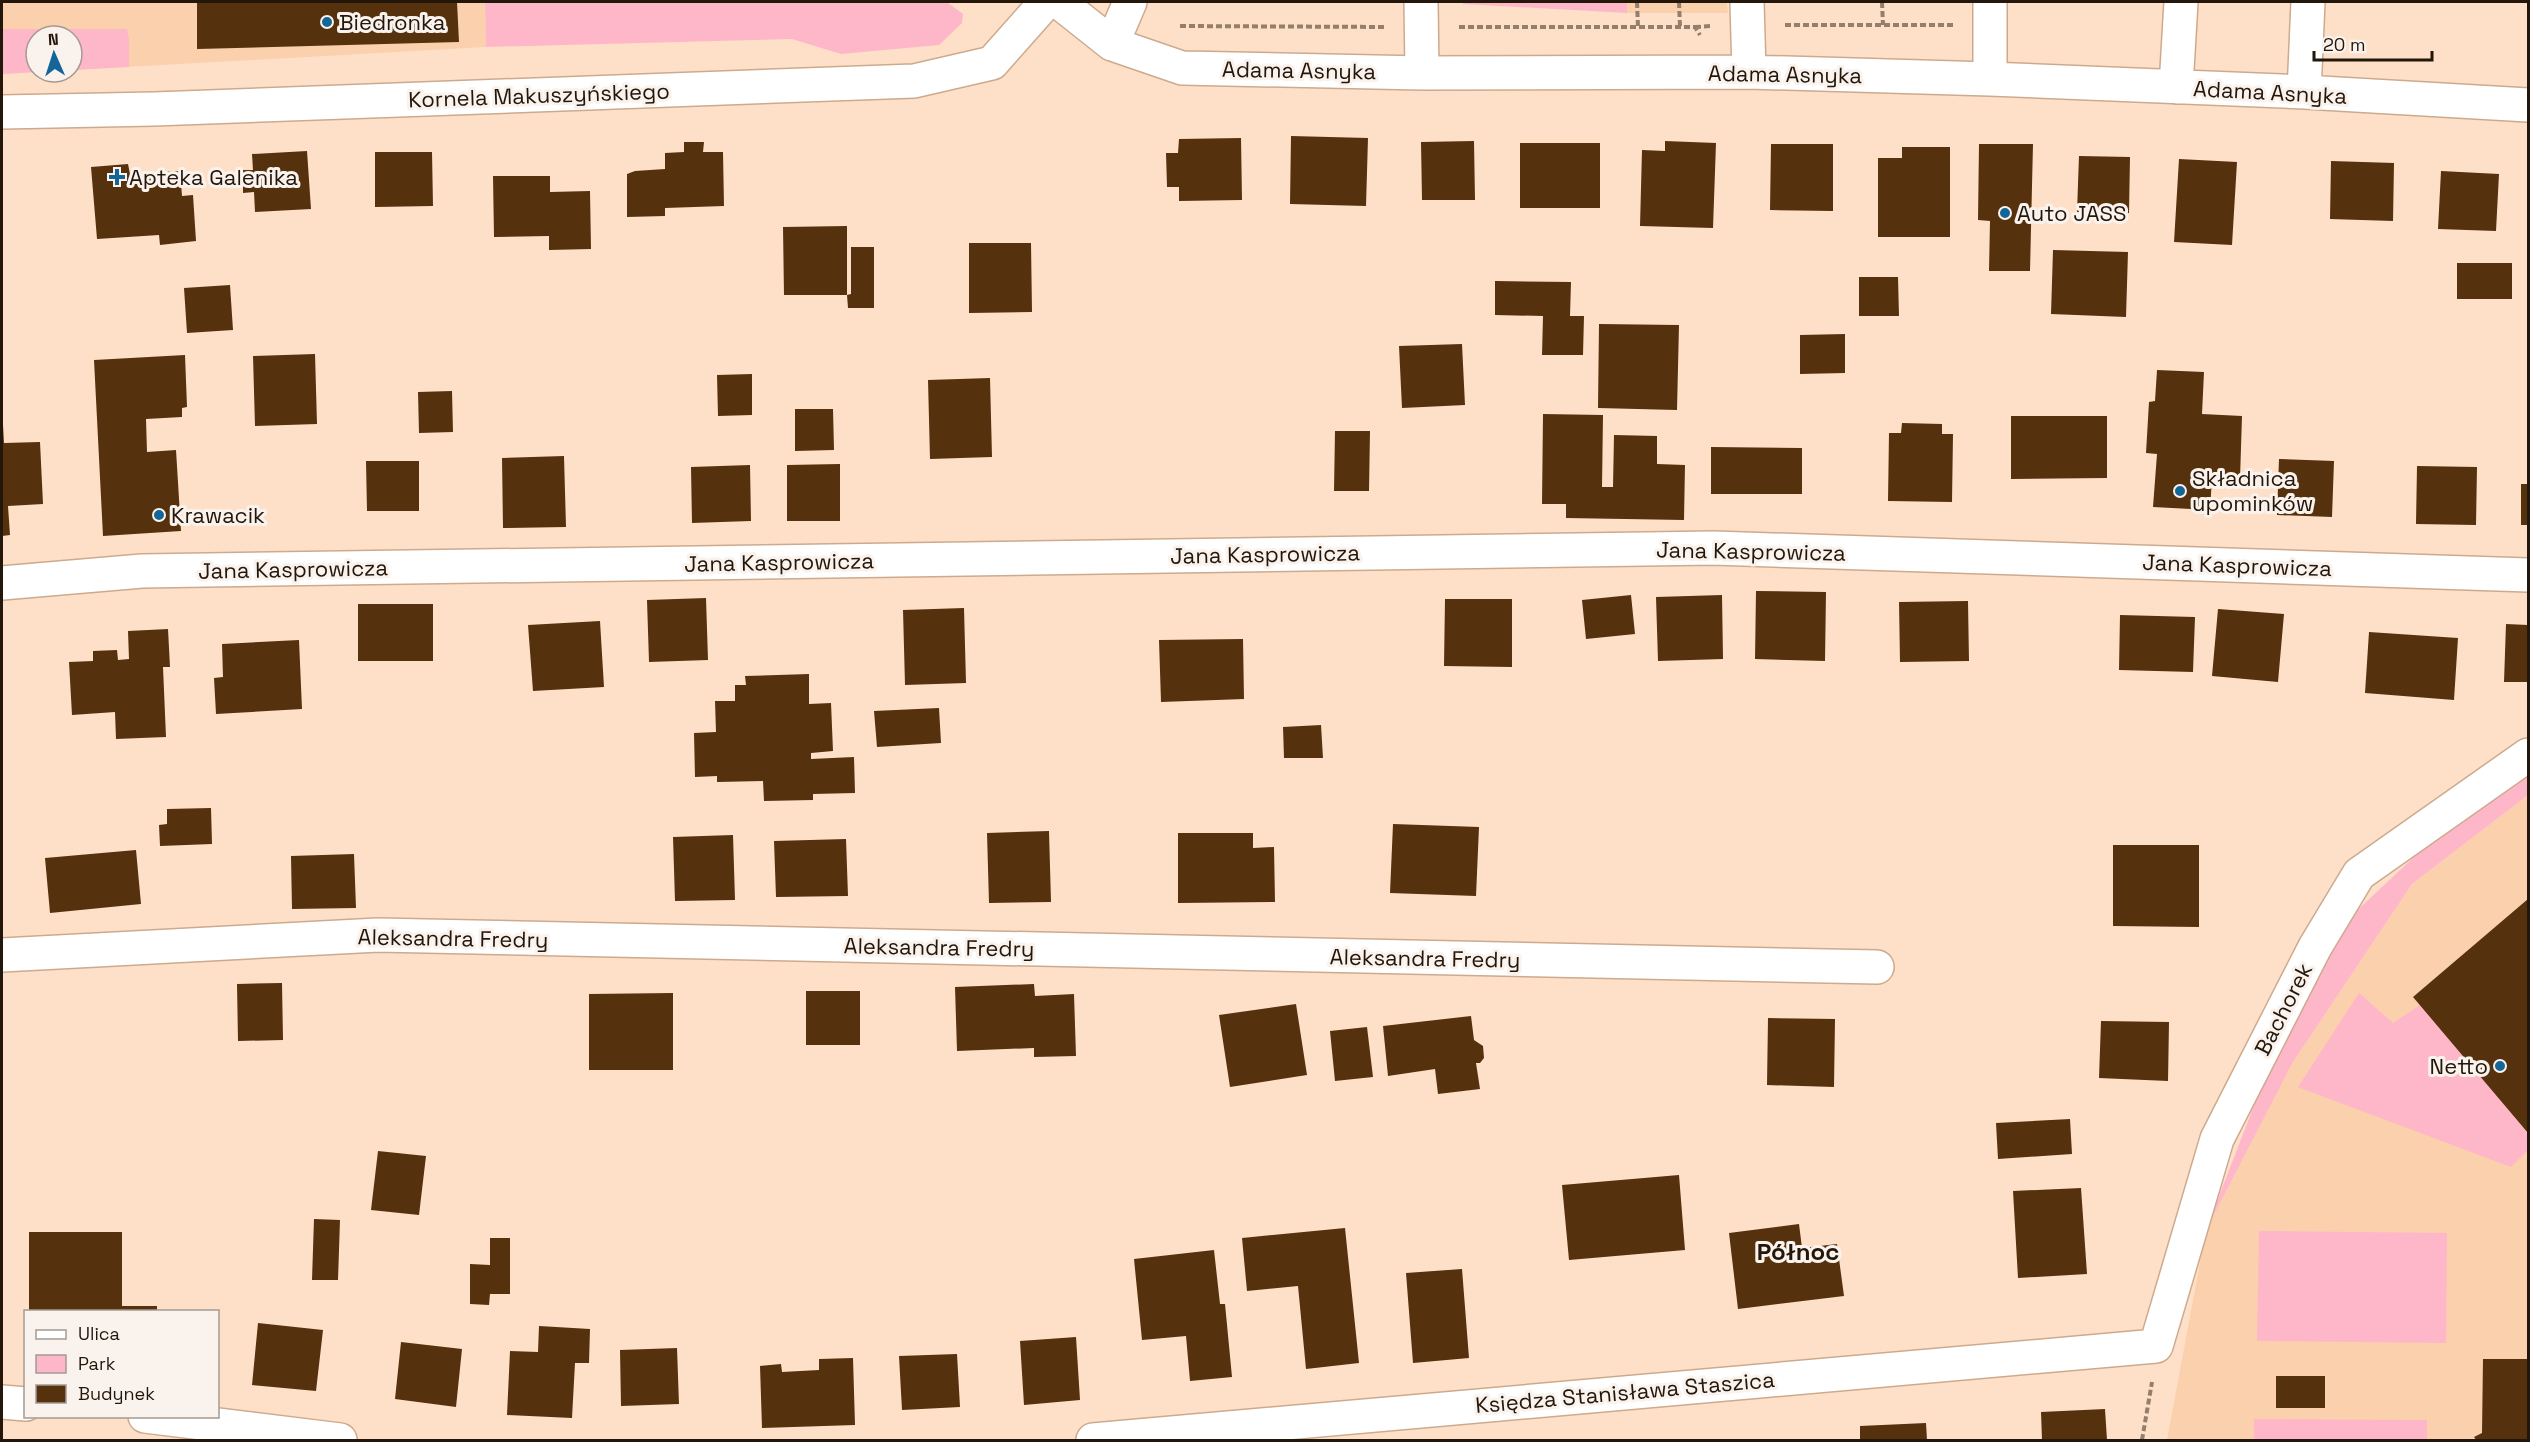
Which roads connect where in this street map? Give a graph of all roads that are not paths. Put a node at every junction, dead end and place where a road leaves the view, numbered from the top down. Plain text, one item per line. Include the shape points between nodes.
1 (1046, 2) edge
2 (1059, 2) edge
3 (1130, 2) edge
4 (1421, 2) edge
5 (1747, 2) edge
6 (1990, 2) edge
7 (2181, 2) edge
8 (2308, 2) edge
9 (1112, 44) junction
10 (1422, 72) junction
11 (1749, 72) junction
12 (1990, 79) junction
13 (2176, 87) junction
14 (2304, 93) junction
15 (2529, 105) edge
16 (2, 112) edge
17 (2529, 575) edge
18 (2, 583) edge
19 (2529, 755) edge
20 (2, 955) edge
21 (1877, 968) dead end
22 (2156, 1346) joint
23 (2, 1402) edge
24 (24, 1404) edge
25 (161, 1418) edge
26 (340, 1440) edge
27 (1093, 1440) edge

1 - 16 street, Kornela Makuszyńskiego via 992,63 914,81
2 - 9 street, Adama Asnyka
3 - 9 street
4 - 10 street
5 - 11 street
6 - 12 street
7 - 13 street
8 - 14 street
9 - 10 street, Adama Asnyka via 1182,68
10 - 11 street, Adama Asnyka
11 - 12 street, Adama Asnyka
12 - 13 street, Adama Asnyka
13 - 14 street, Adama Asnyka
14 - 15 street, Adama Asnyka
17 - 18 street, Jana Kasprowicza via 1714,548 142,571
19 - 22 street, Bachorek via 2359,874 2315,947 2217,1139
20 - 21 street, Aleksandra Fredry via 378,936
22 - 27 street, Księdza Stanisława Staszica
23 - 24 street
25 - 26 street

